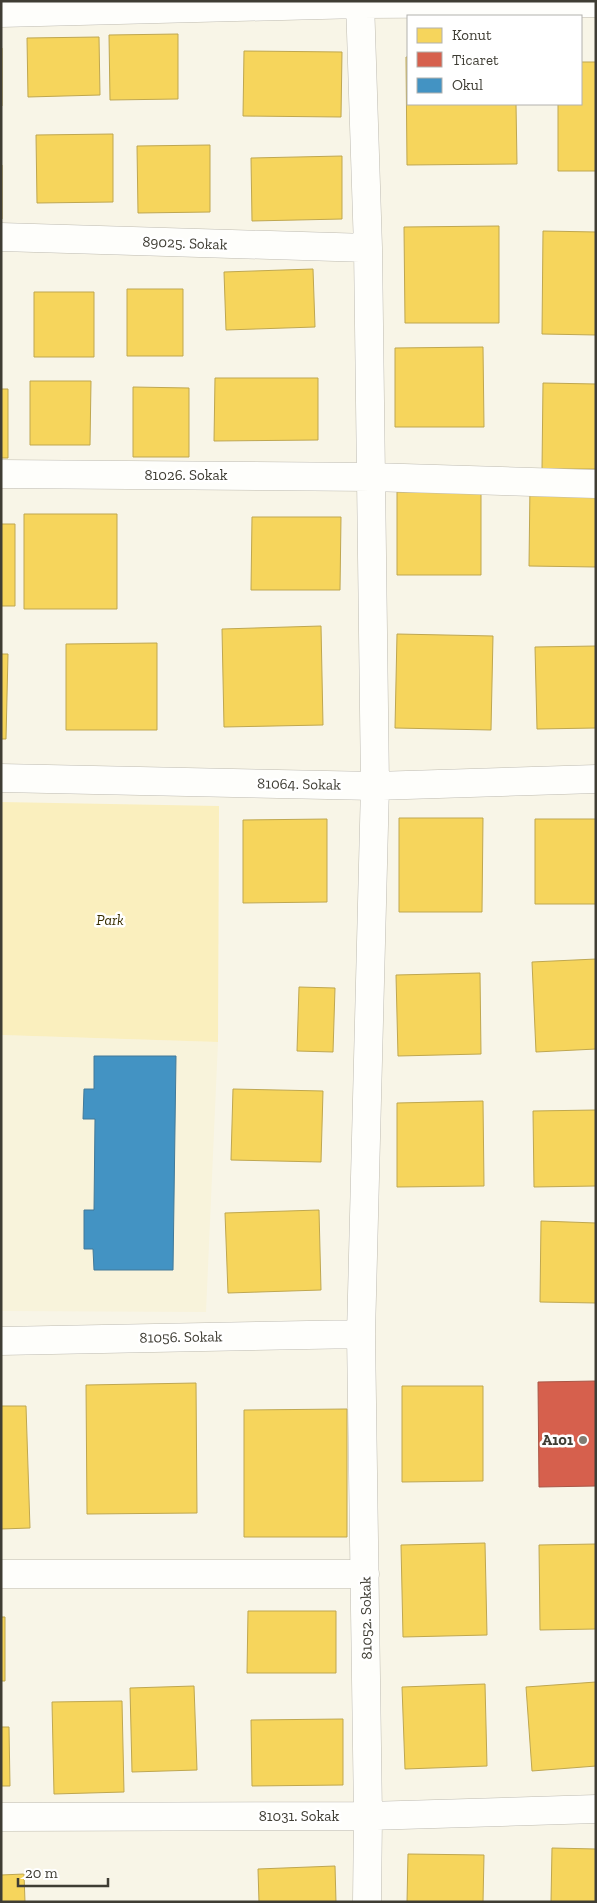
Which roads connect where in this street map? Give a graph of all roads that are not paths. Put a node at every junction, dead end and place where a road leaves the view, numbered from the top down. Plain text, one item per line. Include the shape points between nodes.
1 (360, 3) edge
2 (596, 3) edge
3 (1, 13) edge
4 (1, 237) edge
5 (368, 248) junction
6 (1, 474) edge
7 (371, 477) junction
8 (596, 484) edge
9 (1, 778) edge
10 (596, 778) edge
11 (375, 786) junction
12 (361, 1334) junction
13 (1, 1341) edge
14 (1, 1574) edge
15 (365, 1574) junction
16 (596, 1809) edge
17 (368, 1816) junction
18 (1, 1817) edge
19 (367, 1902) edge

1 - 2 street
1 - 3 street
1 - 5 street, 81052. Sokak
4 - 5 street, 89025. Sokak
5 - 7 street, 81052. Sokak
6 - 7 street, 81026. Sokak
7 - 8 street, 81026. Sokak
7 - 11 street, 81052. Sokak
9 - 11 street, 81064. Sokak
10 - 11 street, 81064. Sokak
11 - 12 street, 81052. Sokak
12 - 13 street, 81056. Sokak
12 - 15 street, 81052. Sokak
14 - 15 street
15 - 17 street, 81052. Sokak
16 - 17 street, 81031. Sokak
17 - 18 street, 81031. Sokak
17 - 19 street, 81052. Sokak

